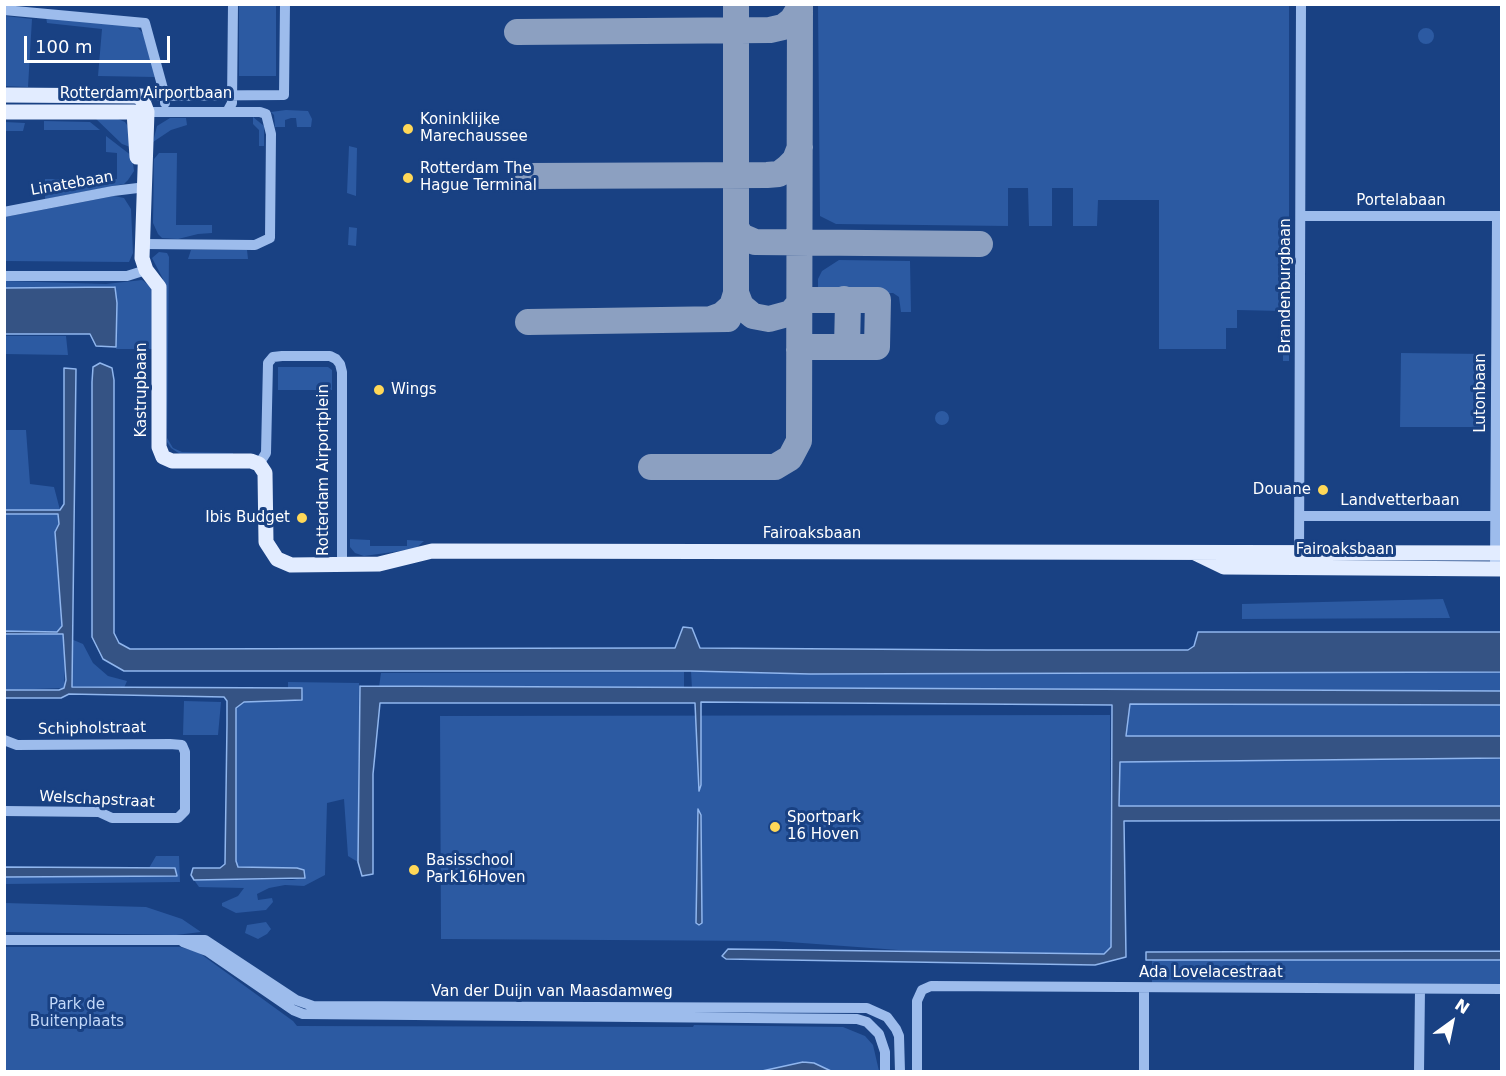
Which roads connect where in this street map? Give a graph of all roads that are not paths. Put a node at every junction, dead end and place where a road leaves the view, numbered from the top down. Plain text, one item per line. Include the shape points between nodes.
1 (233, 4) edge
2 (285, 4) edge
3 (1301, 4) edge
4 (4, 10) edge
5 (4, 95) edge
6 (32, 95) junction
7 (141, 96) junction
8 (165, 96) junction
9 (232, 96) junction
10 (4, 112) edge
11 (32, 112) junction
12 (141, 112) junction
13 (164, 112) junction
14 (226, 112) junction
15 (141, 188) junction
16 (4, 212) edge
17 (1301, 216) junction
18 (1499, 216) edge
19 (142, 238) junction
20 (146, 270) junction
21 (1499, 271) edge
22 (4, 276) edge
23 (259, 464) junction
24 (1300, 516) junction
25 (1498, 516) edge
26 (432, 551) joint
27 (1193, 552) junction
28 (1299, 552) junction
29 (1498, 553) edge
30 (342, 565) junction
31 (1299, 568) junction
32 (1498, 570) edge
33 (4, 740) edge
34 (4, 812) edge
35 (185, 812) joint
36 (4, 940) edge
37 (177, 940) junction
38 (1144, 988) junction
39 (1420, 989) junction
40 (1502, 989) edge
41 (885, 1071) edge
42 (900, 1071) edge
43 (917, 1071) edge
44 (1144, 1071) edge
45 (1419, 1071) edge

1 - 9 street
2 - 9 street, Rotterdam Airportbaan via 284,95
3 - 17 street, Brandenburgbaan
4 - 8 street via 145,23
5 - 6 main road, Rotterdam Airportbaan
6 - 7 main road, Rotterdam Airportbaan
6 - 11 street
7 - 8 street, Rotterdam Airportbaan
7 - 12 main road, Kastrupbaan
8 - 9 street, Rotterdam Airportbaan
8 - 13 street
9 - 14 street
10 - 11 main road, Rotterdam Airportbaan
11 - 12 main road, Rotterdam Airportbaan
12 - 13 street, Rotterdam Airportbaan
12 - 15 main road, Kastrupbaan
13 - 14 street, Rotterdam Airportbaan
14 - 19 street, Rotterdam Airportbaan via 266,114 271,134 270,238 255,245 177,245
15 - 16 street, Linatebaan
15 - 19 main road, Kastrupbaan via 145,217
17 - 18 street, Portelabaan
17 - 24 street, Brandenburgbaan
18 - 21 street, Lutonbaan
19 - 20 main road, Kastrupbaan
20 - 22 street via 127,276
20 - 23 main road, Kastrupbaan via 159,287 159,447 163,457 172,461
21 - 25 street, Lutonbaan
23 - 30 main road, Rotterdam Airportplein via 265,473 266,542 277,559 291,565
23 - 30 street, Rotterdam Airportplein via 266,453 268,363 273,357 330,356 340,364
24 - 25 street, Landvetterbaan
24 - 28 street, Brandenburgbaan
25 - 29 street, Lutonbaan
26 - 27 main road, Fairoaksbaan
26 - 30 main road, Rotterdam Airportplein via 379,564
27 - 28 main road, Fairoaksbaan
27 - 31 main road, Fairoaksbaan via 1224,567
28 - 29 main road, Fairoaksbaan
28 - 31 street, Brandenburgbaan
29 - 32 street, Lutonbaan
31 - 32 main road, Fairoaksbaan
33 - 35 street, Schipholstraat via 17,745 182,745
34 - 35 street, Welschapstraat via 99,812 112,818 178,818
36 - 37 street, Van der Duijn van Maasdamweg
37 - 41 street, Van der Duijn van Maasdamweg via 207,951 303,1014 857,1019 867,1022 879,1034 885,1052
37 - 42 street, Van der Duijn van Maasdamweg via 197,938 212,943 296,1000 313,1006 867,1008 887,1017 896,1029
38 - 39 street, Ada Lovelacestraat
38 - 43 street, Ada Lovelacestraat via 930,986 922,990 917,1001
38 - 44 street
39 - 40 street, Ada Lovelacestraat
39 - 45 street

